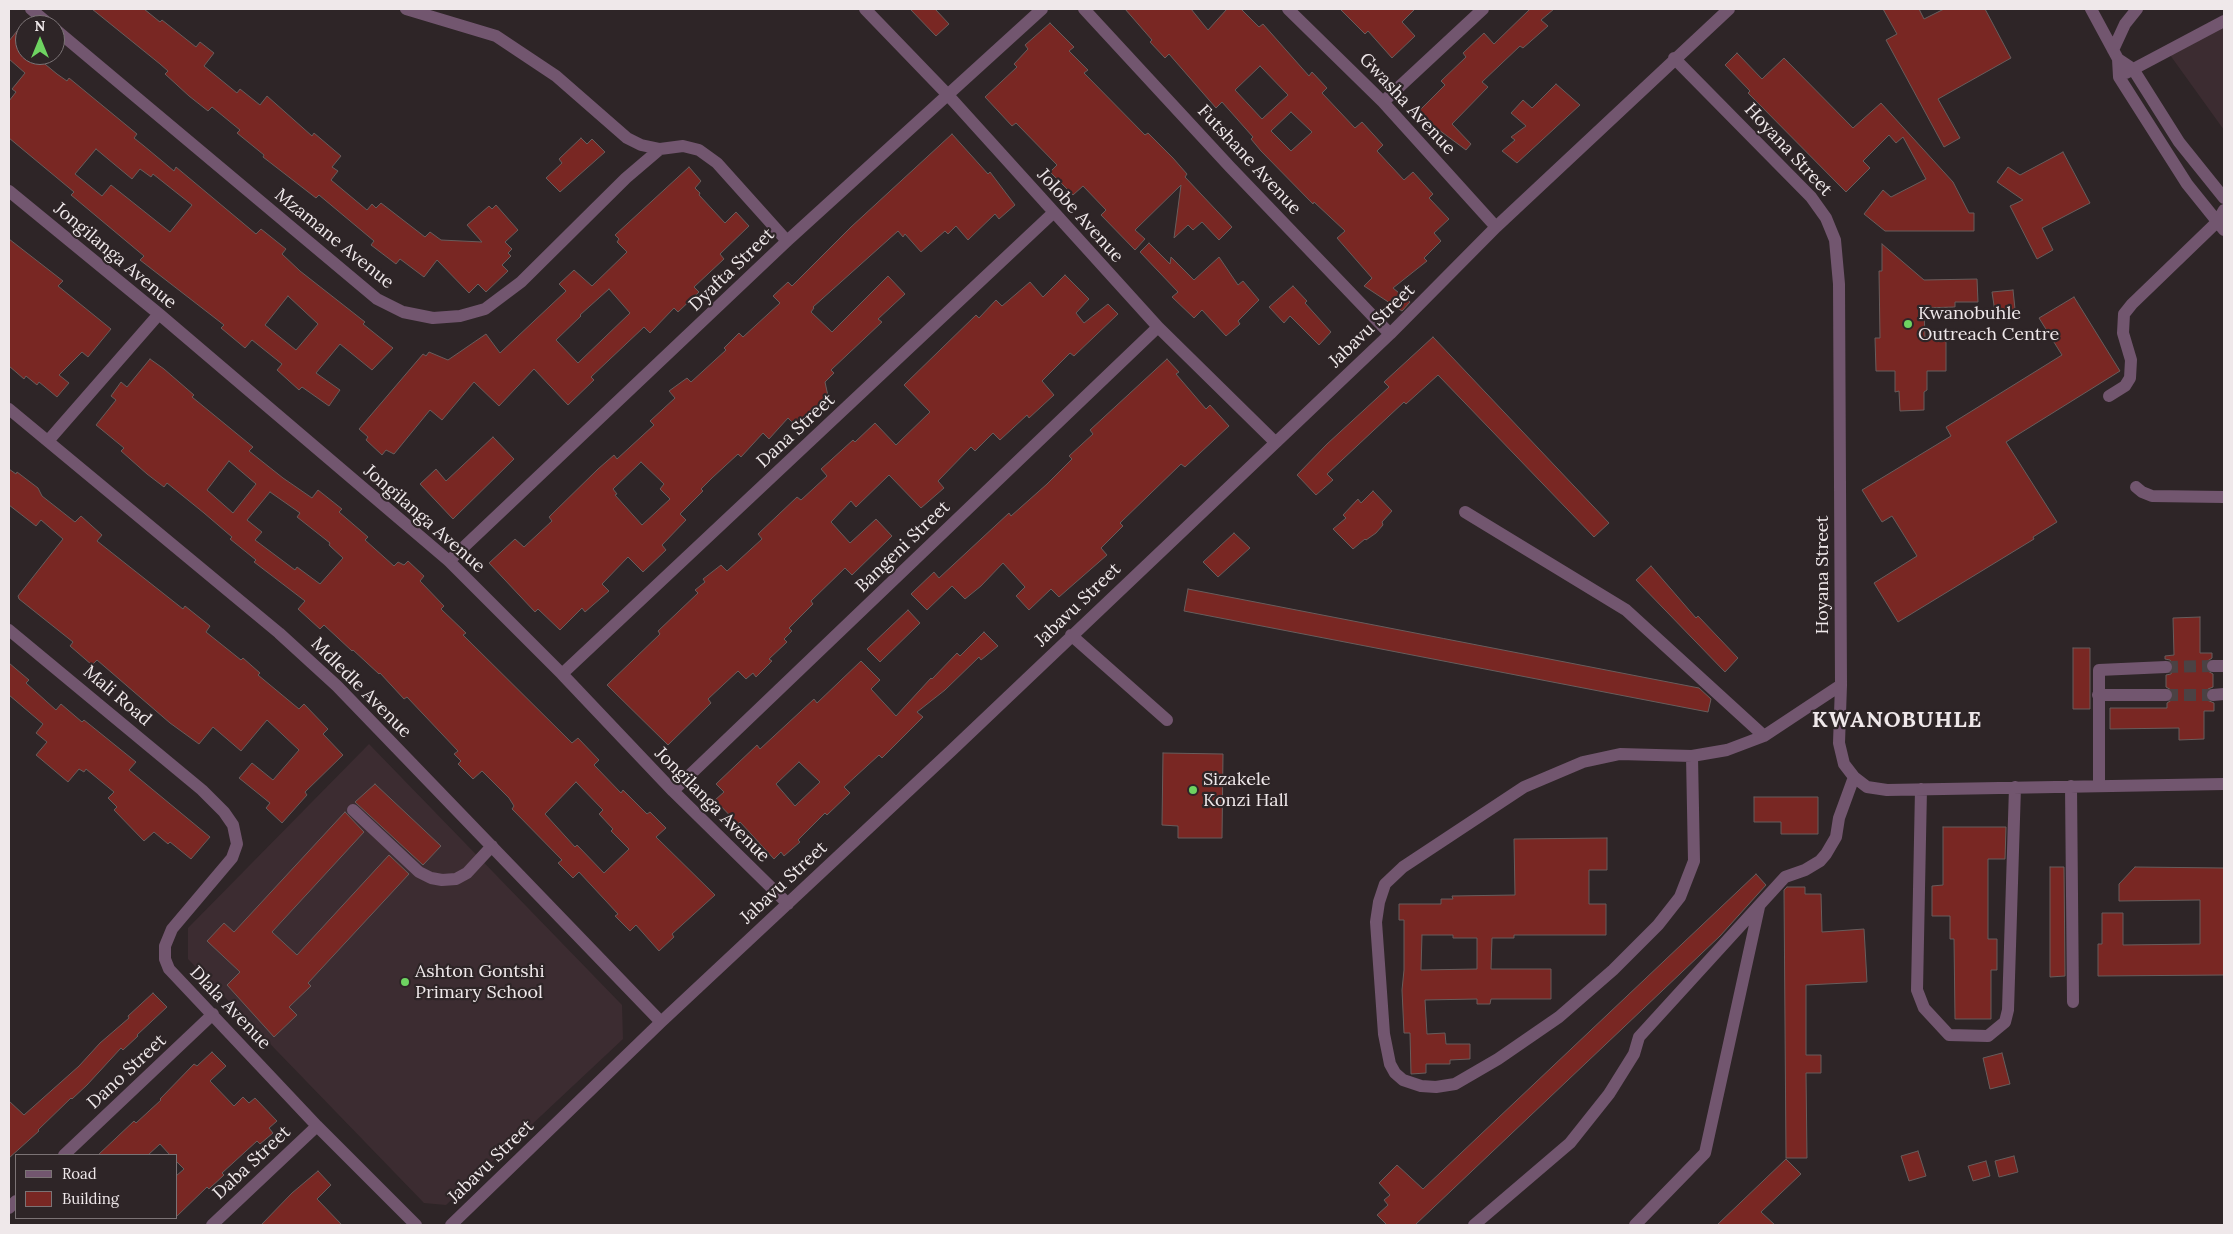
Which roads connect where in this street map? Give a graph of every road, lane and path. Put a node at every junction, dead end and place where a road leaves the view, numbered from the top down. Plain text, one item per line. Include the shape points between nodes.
1 (406, 9) edge
2 (865, 9) edge
3 (1042, 9) edge
4 (1084, 9) edge
5 (1288, 9) edge
6 (1483, 9) edge
7 (1729, 9) edge
8 (2091, 9) edge
9 (2133, 12) edge
10 (2224, 21) edge
11 (65, 37) edge
12 (2116, 54) junction
13 (1674, 58) junction
14 (2133, 69) junction
15 (2120, 77) junction
16 (947, 94) junction
17 (1383, 102) junction
18 (660, 149) junction
19 (9, 191) edge
20 (2224, 198) edge
21 (2224, 210) edge
22 (1053, 213) junction
23 (2221, 226) edge
24 (1496, 227) junction
25 (787, 241) junction
26 (158, 314) junction
27 (1158, 327) junction
28 (1390, 334) junction
29 (2109, 396) dead end
30 (9, 408) edge
31 (48, 440) junction
32 (1275, 442) junction
33 (2136, 487) dead end
34 (2224, 497) edge
35 (1465, 512) dead end
36 (449, 561) junction
37 (9, 630) edge
38 (1071, 635) junction
39 (2166, 667) tunnel mouth
40 (562, 674) junction
41 (1840, 685) junction
42 (2098, 695) junction
43 (2166, 695) tunnel mouth
44 (1167, 720) dead end
45 (1764, 736) junction
46 (1692, 756) junction
47 (1854, 777) junction
48 (2224, 784) edge
49 (2071, 786) junction
50 (2099, 786) junction
51 (2015, 787) junction
52 (1921, 789) junction
53 (202, 790) joint
54 (673, 791) junction
55 (353, 810) dead end
56 (492, 846) junction
57 (788, 904) junction
58 (1760, 905) junction
59 (2072, 1002) dead end
60 (213, 1014) junction
61 (661, 1022) junction
62 (317, 1126) junction
63 (65, 1154) edge
64 (212, 1225) edge
65 (416, 1225) edge
66 (451, 1225) edge
67 (1474, 1225) edge
68 (1635, 1225) edge

1 - 18 street via 496,36 556,76 627,138
2 - 16 street, Jolobe Avenue
3 - 16 street, Dyafta Street
4 - 28 street, Futshane Avenue
5 - 17 street, Gwasha Avenue
6 - 17 street
7 - 13 street, Jabavu Street
8 - 12 street
9 - 12 street
10 - 14 street
11 - 18 street, Mzamane Avenue via 377,299 410,313 433,318 460,316 485,309 522,282 626,178
12 - 14 street
12 - 15 street
13 - 24 street, Jabavu Street
13 - 41 street, Hoyana Street via 1811,197 1826,218 1835,240 1839,294
14 - 15 street
14 - 20 street via 2179,142
15 - 23 street via 2186,184
16 - 22 street, Jolobe Avenue
16 - 25 street, Dyafta Street
17 - 24 street, Gwasha Avenue
18 - 25 street via 684,146 699,150 717,163
19 - 26 street, Jongilanga Avenue
21 - 23 street
22 - 27 street, Jolobe Avenue
22 - 40 street, Dana Street
23 - 29 street via 2124,314 2123,332 2131,360 2130,378 2125,386
24 - 28 street, Jabavu Street
25 - 36 street, Dyafta Street
26 - 31 street
26 - 36 street, Jongilanga Avenue
27 - 32 street, Jolobe Avenue
27 - 54 street, Bangeni Street
28 - 32 street, Jabavu Street
30 - 31 street, Mdledle Avenue
31 - 56 street, Mdledle Avenue via 279,633 337,686
32 - 38 street, Jabavu Street
33 - 34 street via 2152,496
35 - 45 street via 1626,610
36 - 40 street, Jongilanga Avenue
37 - 53 street, Mali Road
38 - 44 street
38 - 57 street, Jabavu Street
39 - 42 street via 2100,670
40 - 54 street, Jongilanga Avenue
41 - 45 street
41 - 47 street, Hoyana Street via 1839,743 1844,764
42 - 43 street
42 - 50 street
45 - 46 street via 1727,750
46 - 46 street via 1694,861 1680,897 1658,925 1559,1017 1455,1084 1420,1086 1403,1080 1395,1073 1384,1034 1376,922 1385,884 1403,867 1524,787 1582,762 1620,754
47 - 52 street via 1867,787
47 - 58 street via 1839,818 1836,837 1826,854 1805,870 1785,877
48 - 50 street
49 - 50 street
49 - 51 street
49 - 59 street
51 - 52 street
51 - 52 street via 2008,1010 2005,1022 1988,1036 1950,1035 1924,1008 1917,990
53 - 60 street, Dlala Avenue via 233,826 237,844 232,858 172,929 165,946 165,959 169,969
54 - 57 street, Jongilanga Avenue
55 - 56 street via 413,868 431,878 456,879 467,874
56 - 61 street, Mdledle Avenue
57 - 61 street, Jabavu Street
58 - 67 street via 1639,1037 1634,1054 1608,1094 1570,1143
58 - 68 street via 1704,1153
60 - 62 street, Dlala Avenue
60 - 63 street, Dano Street
61 - 66 street, Jabavu Street
62 - 64 street, Daba Street
62 - 65 street, Dlala Avenue

